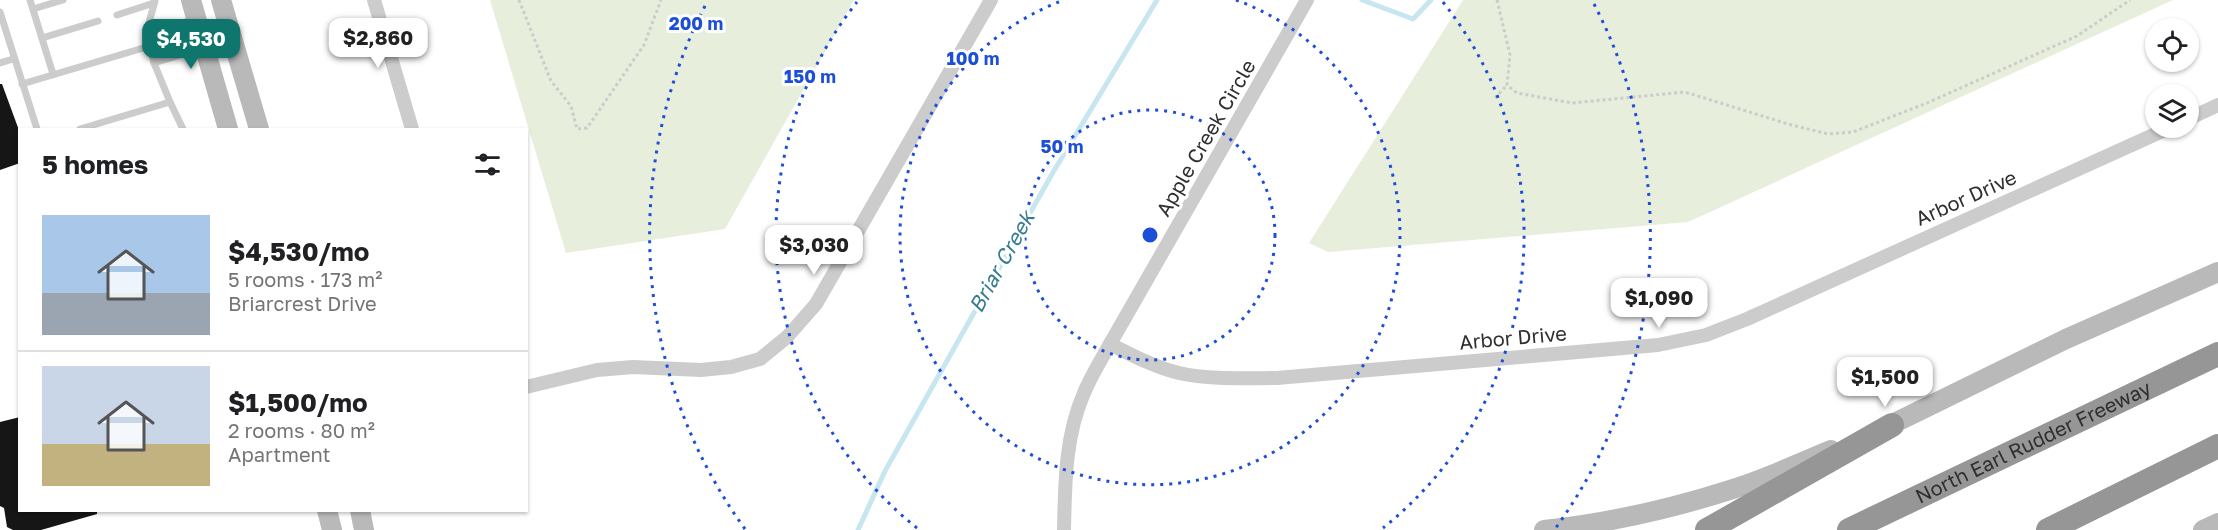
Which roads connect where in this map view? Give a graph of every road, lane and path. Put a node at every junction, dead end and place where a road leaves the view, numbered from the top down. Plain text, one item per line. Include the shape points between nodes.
1 (30, 0) edge
2 (63, 0) edge
3 (221, 0) edge
4 (374, 0) edge
5 (519, 0) edge
6 (661, 0) edge
7 (991, 0) edge
8 (1307, 0) edge
9 (1497, 0) edge
10 (2130, 0) edge
11 (155, 2) edge
12 (33, 9) junction
13 (194, 9) edge
14 (0, 12) edge
15 (117, 15) dead end
16 (98, 21) dead end
17 (146, 33) junction
18 (42, 38) junction
19 (150, 46) junction
20 (204, 48) junction
21 (13, 59) junction
22 (0, 63) edge
23 (154, 63) junction
24 (53, 74) junction
25 (22, 84) junction
26 (1507, 85) junction
27 (1495, 98) dead end
28 (170, 102) junction
29 (2218, 105) edge
30 (2199, 114) edge
31 (37, 128) edge
32 (85, 128) edge
33 (183, 128) edge
34 (228, 128) edge
35 (259, 128) edge
36 (412, 128) edge
37 (2147, 138) edge
38 (2218, 272) edge
39 (1110, 344) junction
40 (2218, 354) edge
41 (528, 387) edge
42 (1892, 425) junction
43 (2218, 446) edge
44 (328, 512) edge
45 (360, 512) edge
46 (332, 530) edge
47 (364, 530) edge
48 (1064, 530) edge
49 (1544, 530) edge
50 (1707, 530) edge
51 (1849, 530) edge
52 (2048, 530) edge

1 - 12 lane
2 - 12 lane
3 - 35 main road
4 - 36 street
5 - 6 path via 551,81 571,106 577,129 586,128 644,45
7 - 41 street via 816,304 787,337 760,359 731,367 597,370
8 - 39 street, Apple Creek Circle
9 - 26 path via 1510,55
10 - 26 path via 2078,36 1853,132 1818,132 1685,92 1572,103 1517,93
11 - 15 lane
11 - 17 lane
12 - 18 lane
13 - 17 lane
13 - 20 main road
14 - 21 lane
16 - 18 lane
17 - 19 lane
18 - 24 lane
19 - 23 lane
19 - 24 lane
20 - 23 lane
20 - 34 main road
21 - 22 lane
21 - 25 lane
23 - 28 lane
24 - 25 lane
25 - 31 lane
26 - 27 path
28 - 32 lane
28 - 33 lane
29 - 30 street
37 - 39 street, Arbor Drive via 1747,319 1706,335 1658,345 1277,378 1179,373
38 - 42 main road via 2066,339
39 - 48 street, Apple Creek Circle via 1084,394 1070,437
40 - 51 highway, North Earl Rudder Freeway
42 - 49 main road via 1735,489 1597,524
42 - 50 highway
43 - 52 highway
44 - 46 main road
45 - 47 main road

